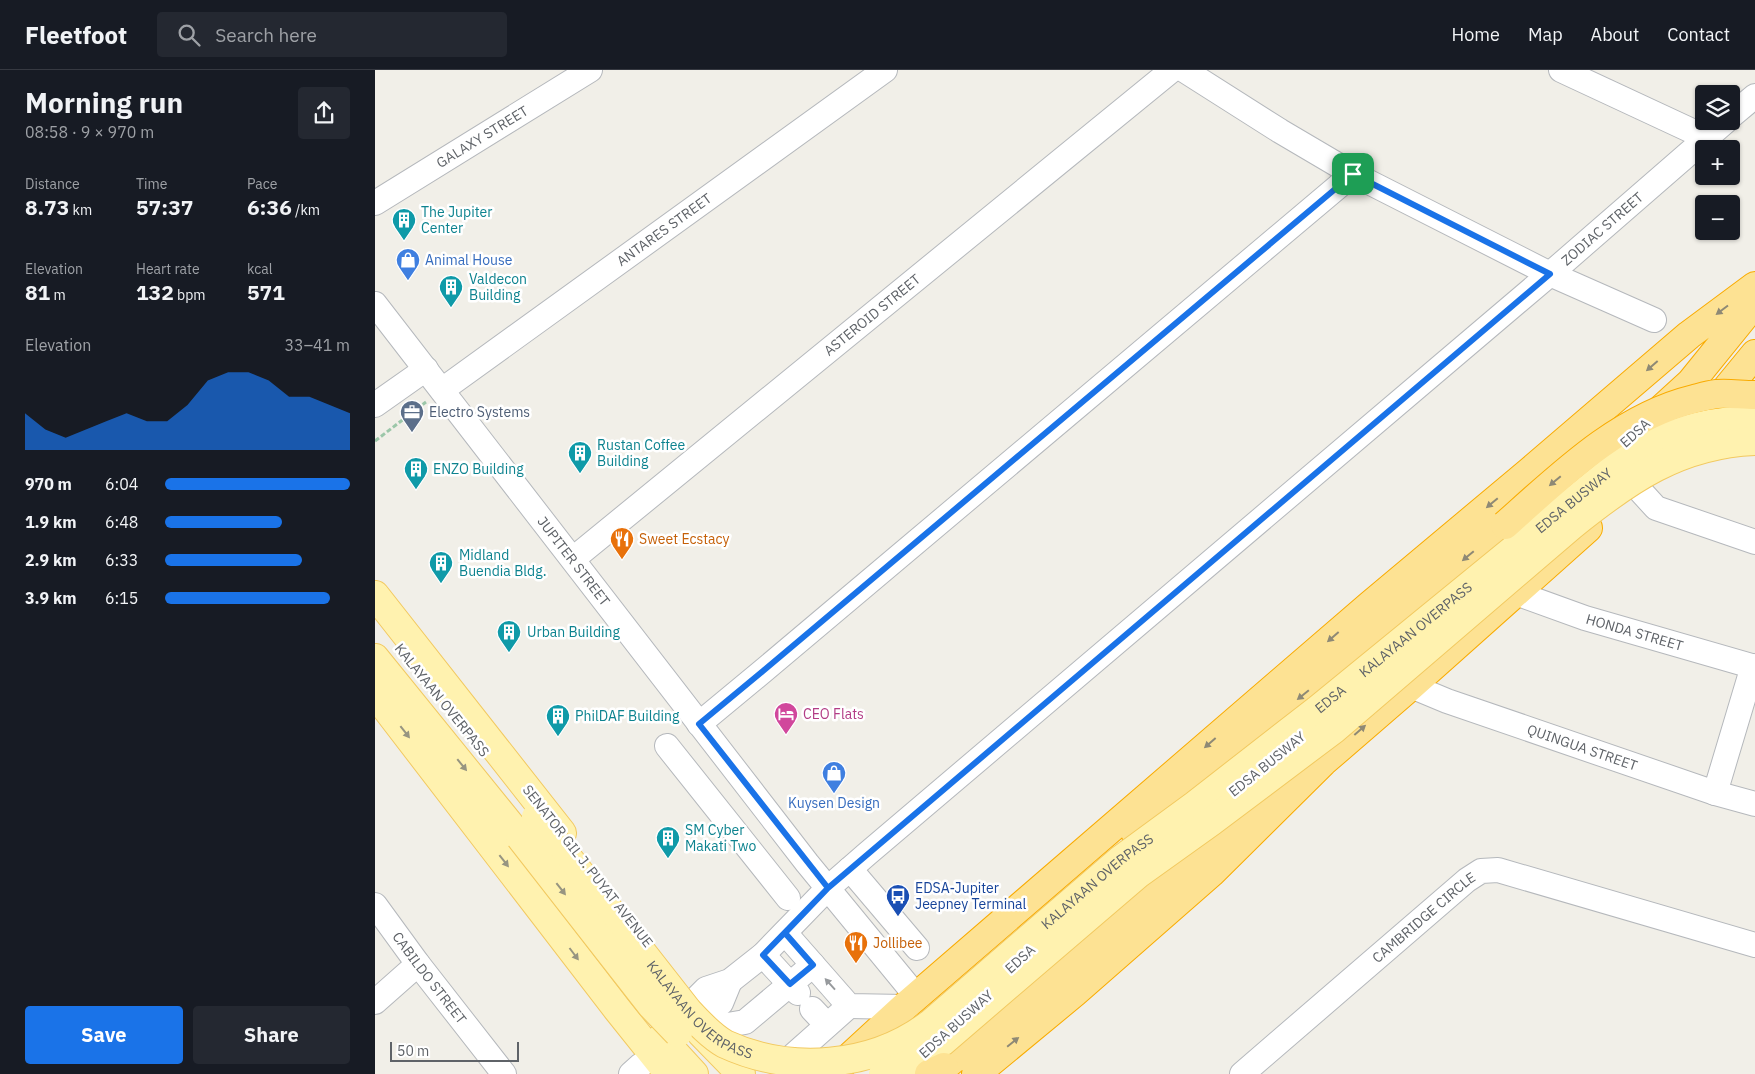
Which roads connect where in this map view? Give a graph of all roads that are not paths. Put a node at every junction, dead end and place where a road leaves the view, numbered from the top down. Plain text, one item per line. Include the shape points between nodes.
1 (590, 70) edge
2 (885, 70) edge
3 (1172, 70) edge
4 (1184, 70) edge
5 (1561, 70) edge
6 (1755, 96) edge
7 (1740, 108) edge
8 (1716, 130) edge
9 (1707, 138) junction
10 (1353, 174) junction
11 (375, 203) edge
12 (1550, 274) junction
13 (1755, 286) edge
14 (1755, 303) edge
15 (375, 304) edge
16 (1654, 320) dead end
17 (1755, 322) edge
18 (1755, 354) edge
19 (426, 369) junction
20 (1755, 374) edge
21 (1755, 387) edge
22 (442, 390) junction
23 (1755, 395) edge
24 (377, 399) edge
25 (1755, 420) edge
26 (1749, 435) edge
27 (1685, 440) junction
28 (1635, 485) junction
29 (1755, 542) edge
30 (573, 559) junction
31 (1516, 593) junction
32 (375, 594) edge
33 (375, 616) edge
34 (383, 654) edge
35 (1754, 667) edge
36 (1411, 686) junction
37 (375, 694) edge
38 (699, 724) junction
39 (667, 746) dead end
40 (1323, 762) junction
41 (1715, 793) junction
42 (1755, 804) edge
43 (850, 869) junction
44 (828, 888) junction
45 (788, 898) dead end
46 (375, 905) edge
47 (785, 933) junction
48 (1755, 945) edge
49 (917, 948) dead end
50 (763, 955) junction
51 (418, 964) junction
52 (813, 965) junction
53 (669, 969) junction
54 (375, 1002) edge
55 (910, 1002) junction
56 (806, 1003) junction
57 (849, 1006) junction
58 (617, 1009) junction
59 (705, 1015) junction
60 (786, 1062) junction
61 (843, 1070) edge
62 (901, 1073) edge
63 (504, 1074) edge
64 (669, 1074) edge
65 (694, 1074) edge
66 (733, 1074) edge
67 (741, 1074) edge
68 (942, 1074) edge
69 (975, 1074) edge
70 (1242, 1074) edge

1 - 11 street, GALAXY STREET
2 - 22 street, ANTARES STREET
3 - 30 street, ASTEROID STREET
4 - 10 street
5 - 9 street
6 - 7 street
8 - 9 street, ZODIAC STREET
9 - 12 street, ZODIAC STREET
10 - 12 street
10 - 38 street
12 - 16 street
12 - 43 street, ZODIAC STREET
13 -> 55 highway via 1689,335 1370,605
14 - 62 highway, EDSA via 1691,382 1401,645 1106,880 960,1013
15 - 19 street, JUPITER STREET
17 - 62 street, EDSA BUSWAY via 1702,389 1406,650 1110,889
18 - 27 highway
19 - 22 street, JUPITER STREET
19 - 24 street
20 - 27 street
21 - 27 highway
22 - 30 street, JUPITER STREET
23 -> 61 highway, bridge via 1716,394 1683,402 1623,430 1557,479 923,1012
25 - 34 main road, KALAYAAN OVERPASS, bridge via 1719,423 1682,432 1649,444 1616,466 1317,710 1120,860 930,1024 886,1050 836,1064 801,1065 763,1060 723,1043 704,1027 688,1011 537,818
26 - 27 main road via 1712,433
26 - 62 main road, KALAYAAN OVERPASS, bridge via 1660,464 1611,495 1333,730 1138,874 942,1042 911,1062
27 - 28 highway
28 - 29 street via 1656,508
28 - 31 highway
30 - 38 street, JUPITER STREET
31 - 35 street, HONDA STREET via 1585,618
31 - 36 highway
32 - 53 main road, SENATOR GIL J. PUYAT AVENUE
33 - 34 main road, KALAYAAN OVERPASS
34 -> 66 main road, KALAYAAN OVERPASS, bridge via 651,1005 711,1064
35 - 41 street
40 -> 36 highway
36 - 41 street, QUINGUA STREET
37 -> 58 main road
38 - 44 street, JUPITER STREET
39 - 45 street
40 - 62 highway, bridge via 1197,849 944,1067
40 - 68 street, EDSA BUSWAY
69 -> 40 highway via 1074,993 1211,872
41 - 42 street, QUINGUA STREET
43 - 44 street, ZODIAC STREET
43 - 49 street
44 - 47 street, ZODIAC STREET
44 - 55 street, JUPITER STREET
46 - 51 street, CABILDO STREET
47 - 50 street, ZODIAC STREET
47 - 52 street
48 - 70 street, CAMBRIDGE CIRCLE via 1498,870 1481,871
50 - 56 street
50 - 59 street, ZODIAC STREET via 730,981 721,1003
51 - 54 street
51 - 63 street, CABILDO STREET
52 - 56 street
57 -> 52 street
53 - 59 main road, SENATOR GIL J. PUYAT AVENUE
53 - 67 main road via 673,998 679,1010
55 - 57 street
55 - 61 highway
56 - 57 street
56 - 59 street via 745,1022
56 - 60 street
58 - 64 main road
58 - 65 main road via 649,1025
59 - 60 main road, SENATOR GIL J. PUYAT AVENUE via 741,1048
60 - 61 main road, SENATOR GIL J. PUYAT AVENUE

